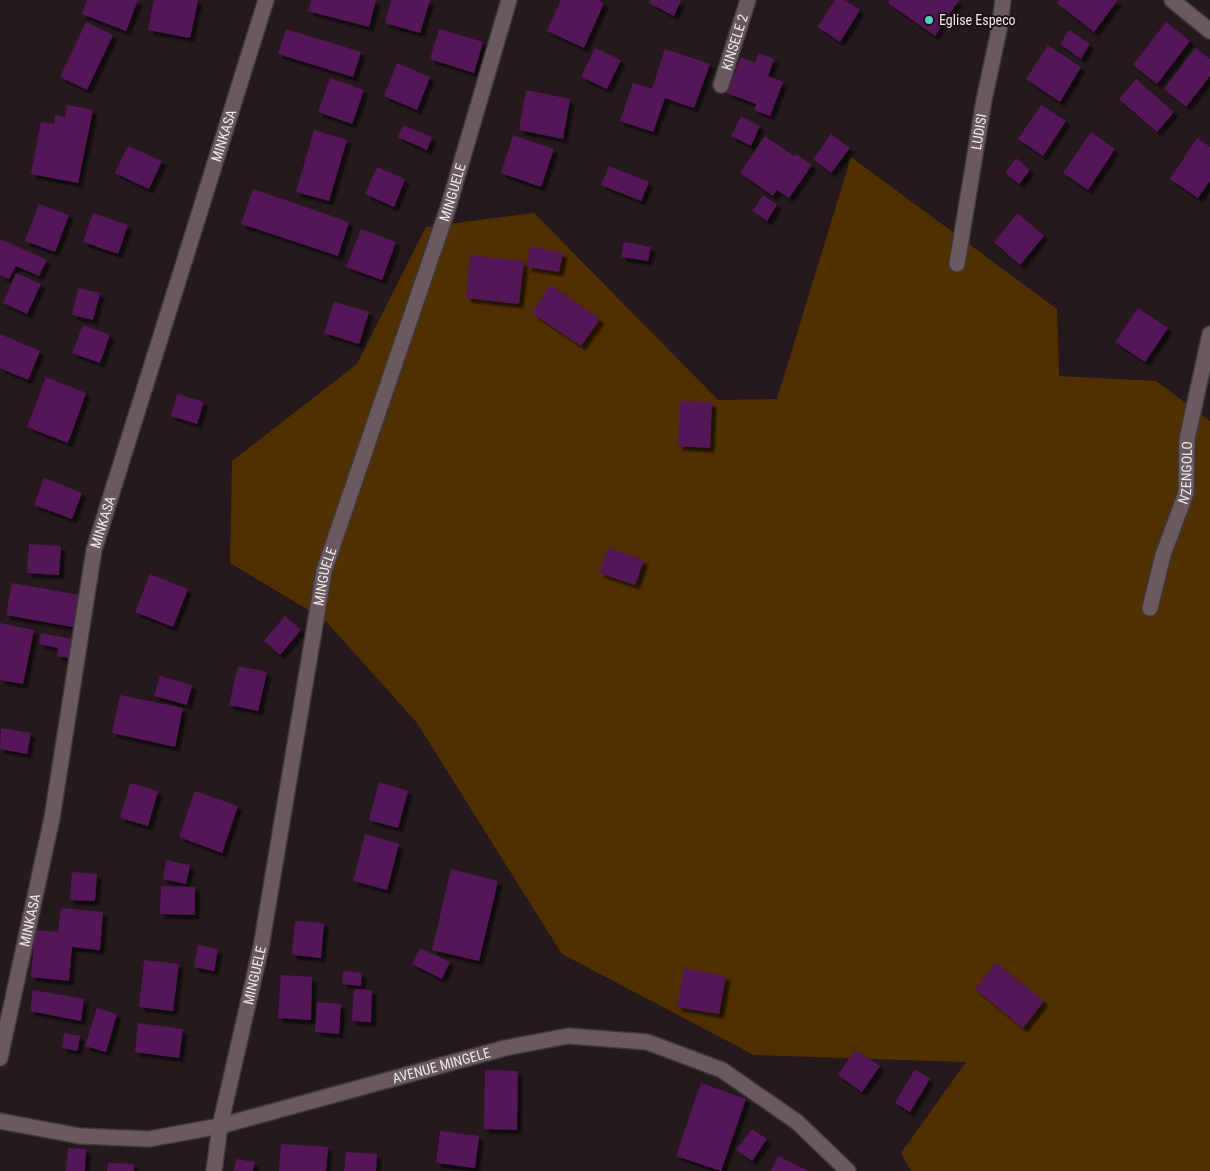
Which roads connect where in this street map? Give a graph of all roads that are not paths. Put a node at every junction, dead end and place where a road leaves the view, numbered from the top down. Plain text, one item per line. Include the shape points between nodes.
1 (266, 0) edge
2 (509, 0) edge
3 (748, 0) edge
4 (1003, 0) edge
5 (1172, 0) edge
6 (1210, 31) edge
7 (721, 85) dead end
8 (957, 264) dead end
9 (1210, 334) edge
10 (1150, 608) dead end
11 (0, 1058) edge
12 (0, 1121) edge
13 (220, 1126) junction
14 (214, 1171) edge
15 (848, 1171) edge

1 - 11 street, MINKASA via 94,550 52,818
2 - 13 street, MINGUELE via 448,208 324,571 261,947
3 - 7 street, KINSELE 2
4 - 8 street, LUDISI
5 - 6 street
9 - 10 street, NZENGOLO via 1187,439 1186,493 1163,555
12 - 13 street, AVENUE MINGELE via 80,1136 149,1139
13 - 14 street, MINGUELE
13 - 15 street, AVENUE MINGELE via 504,1048 568,1036 648,1042 722,1070 797,1122

